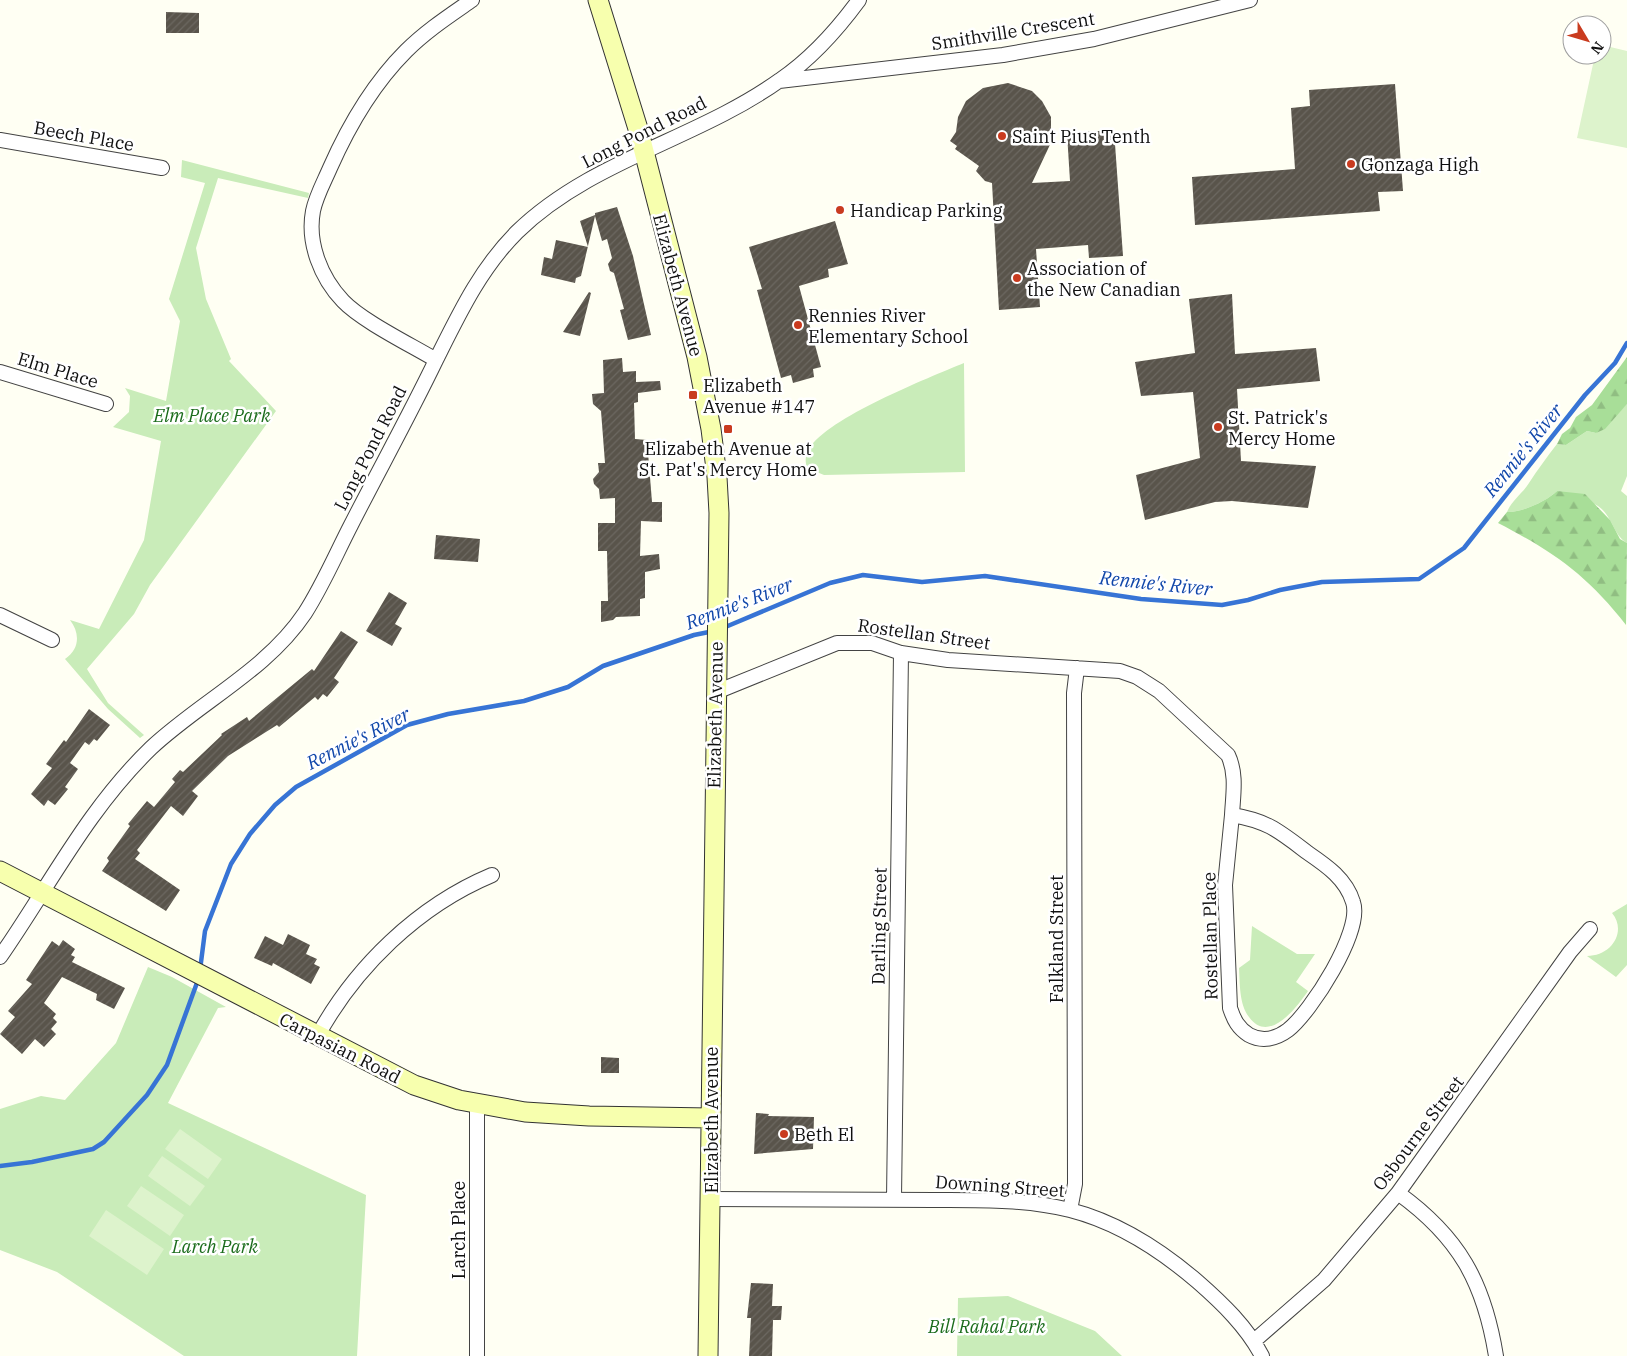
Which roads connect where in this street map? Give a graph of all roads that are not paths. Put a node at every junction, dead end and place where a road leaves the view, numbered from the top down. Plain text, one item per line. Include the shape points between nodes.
1 (472, 0) edge
2 (598, 0) edge
3 (859, 0) edge
4 (1250, 0) edge
5 (779, 81) junction
6 (0, 140) edge
7 (643, 152) junction
8 (162, 168) dead end
9 (436, 360) junction
10 (0, 372) edge
11 (106, 404) dead end
12 (0, 615) edge
13 (52, 640) dead end
14 (901, 653) junction
15 (1077, 668) junction
16 (716, 692) junction
17 (1232, 815) junction
18 (0, 872) edge
19 (492, 875) dead end
20 (42, 893) junction
21 (1590, 929) dead end
22 (0, 957) edge
23 (317, 1037) junction
24 (477, 1104) junction
25 (710, 1118) junction
26 (1398, 1193) junction
27 (711, 1199) junction
28 (894, 1199) junction
29 (1070, 1210) junction
30 (1254, 1341) junction
31 (477, 1356) edge
32 (708, 1356) edge
33 (1262, 1356) edge
34 (1496, 1356) edge

1 - 9 street via 429,30 378,84 344,138 313,211 317,259 332,288 344,302
2 - 7 main road, Elizabeth Avenue
3 - 5 street, Long Pond Road via 822,44
4 - 5 street, Smithville Crescent via 1094,39 1003,55
5 - 7 street, Long Pond Road via 742,104
6 - 8 street, Beech Place
7 - 9 street, Long Pond Road via 554,201 516,234 493,258 477,282
7 - 16 main road, Elizabeth Avenue via 698,357 711,429 719,513
9 - 20 street, Long Pond Road via 323,582 291,633 153,746 125,775 92,814
10 - 11 street, Elm Place
12 - 13 street
14 - 15 street, Rostellan Street via 948,660
14 - 16 street, Rostellan Street via 872,643 837,643
14 - 28 street, Darling Street
15 - 17 street, Rostellan Place via 1120,671 1137,677 1159,691 1219,745 1232,764
15 - 29 street, Falkland Street via 1074,693 1075,1184
16 - 25 main road, Elizabeth Avenue
17 - 17 street, Rostellan Place via 1225,885 1230,1008 1241,1029 1262,1040 1288,1030 1324,986 1348,940 1354,904 1340,878 1282,833 1256,819
18 - 20 main road, Carpasian Road
19 - 23 street via 441,902 392,941 350,985
20 - 22 street, Long Pond Road
20 - 23 main road, Carpasian Road
21 - 26 street, Osbourne Street via 1570,952
23 - 24 main road, Carpasian Road via 414,1085
24 - 25 main road, Carpasian Road via 553,1114
24 - 31 street, Larch Place
25 - 27 main road, Elizabeth Avenue
26 - 30 street, Osbourne Street via 1324,1280
26 - 34 street via 1423,1212 1452,1242 1472,1273 1485,1304
27 - 28 street, Downing Street
27 - 32 main road, Elizabeth Avenue
28 - 29 street, Downing Street via 989,1200
29 - 30 street, Downing Street via 1128,1233 1181,1268 1214,1295
30 - 33 street, Downing Street

